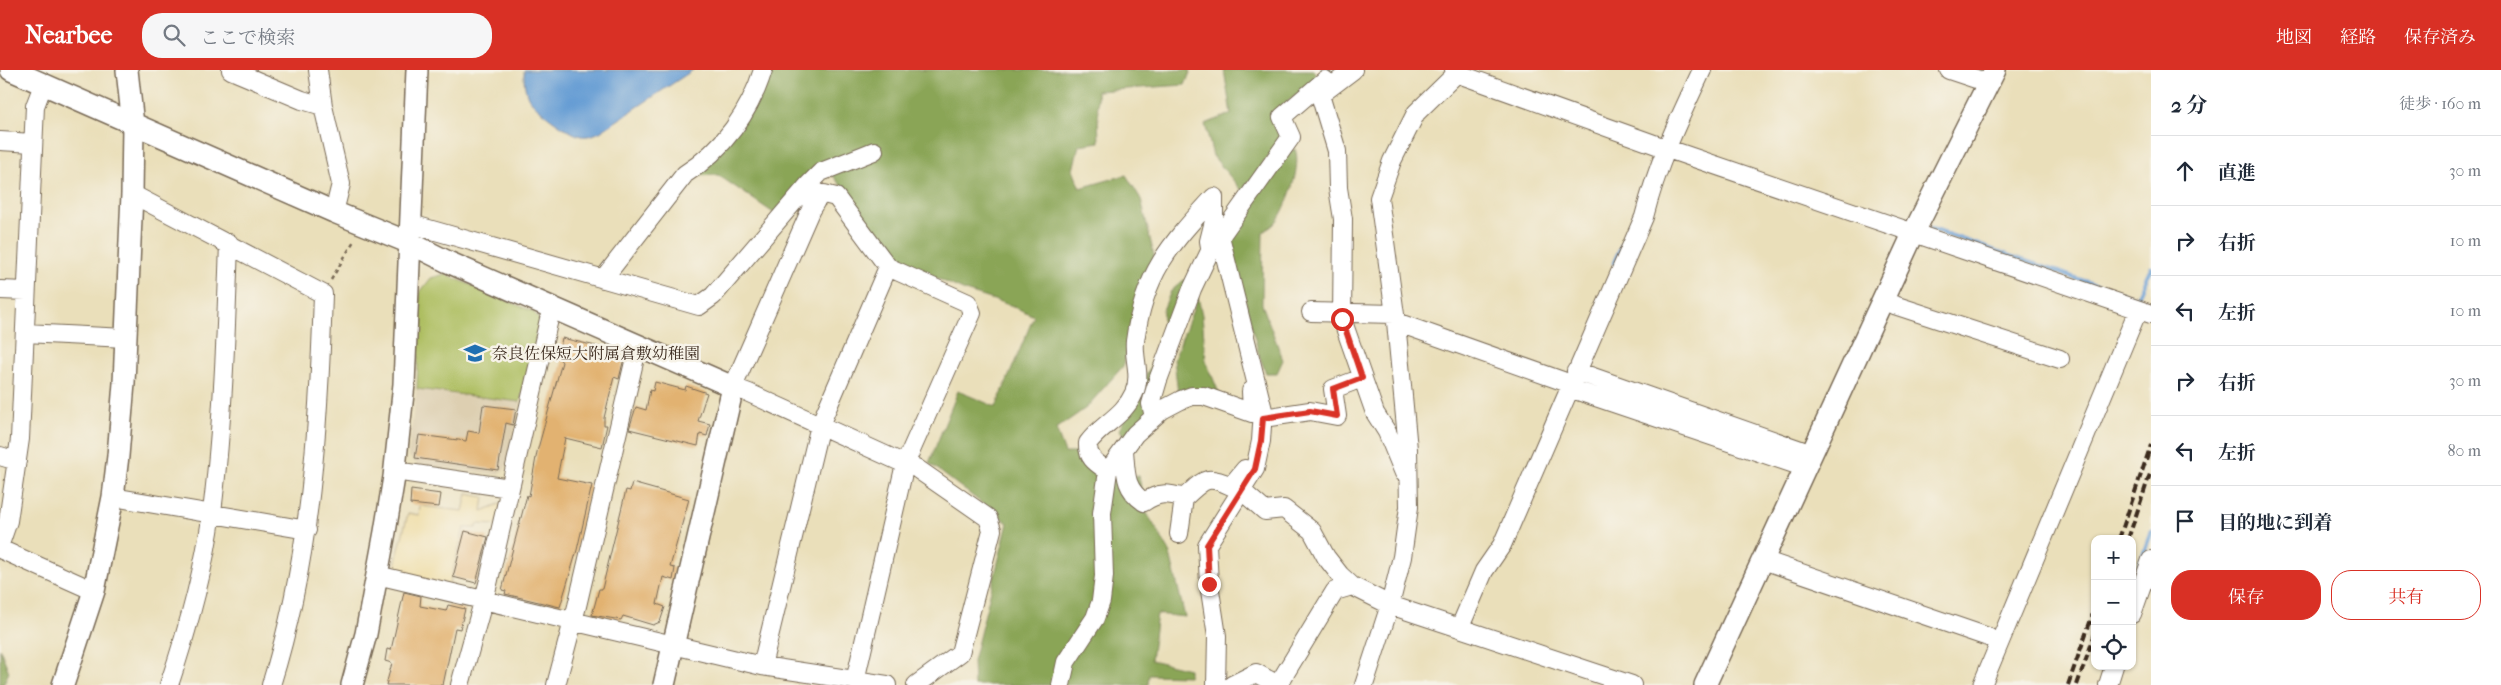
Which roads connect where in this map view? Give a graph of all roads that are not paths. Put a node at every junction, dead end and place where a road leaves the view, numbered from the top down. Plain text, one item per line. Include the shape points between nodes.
1 (10, 70) edge
2 (127, 70) edge
3 (231, 70) edge
4 (318, 70) edge
5 (417, 70) edge
6 (763, 70) edge
7 (1337, 70) edge
8 (1353, 70) edge
9 (1702, 70) edge
10 (1949, 70) edge
11 (1457, 71) edge
12 (1985, 78) edge
13 (43, 85) junction
14 (323, 106) junction
15 (133, 125) junction
16 (0, 141) edge
17 (33, 143) junction
18 (1665, 148) junction
19 (874, 151) dead end
20 (815, 190) junction
21 (132, 194) junction
22 (334, 212) junction
23 (1914, 232) junction
24 (411, 233) junction
25 (1220, 236) junction
26 (229, 244) junction
27 (1210, 251) junction
28 (888, 267) junction
29 (602, 278) junction
30 (0, 290) edge
31 (26, 291) junction
32 (1882, 301) junction
33 (552, 306) junction
34 (2138, 310) edge
35 (1311, 312) dead end
36 (1342, 312) junction
37 (1396, 318) junction
38 (25, 333) junction
39 (126, 338) junction
40 (638, 344) junction
41 (2060, 360) dead end
42 (1362, 378) junction
43 (1572, 381) junction
44 (1258, 386) junction
45 (733, 387) junction
46 (1154, 417) junction
47 (1263, 418) junction
48 (820, 425) junction
49 (1124, 450) junction
50 (1259, 451) junction
51 (0, 456) edge
52 (1803, 459) junction
53 (17, 461) junction
54 (905, 464) junction
55 (394, 471) junction
56 (1108, 471) junction
57 (1409, 482) junction
58 (510, 488) junction
59 (1242, 491) junction
60 (113, 497) junction
61 (1184, 498) junction
62 (212, 514) junction
63 (307, 530) junction
64 (1179, 534) dead end
65 (0, 544) edge
66 (0, 549) edge
67 (1764, 560) junction
68 (2151, 560) edge
69 (377, 575) junction
70 (1352, 586) junction
71 (94, 591) junction
72 (483, 601) junction
73 (2136, 603) edge
74 (1390, 605) junction
75 (572, 622) junction
76 (1460, 627) junction
77 (1988, 637) dead end
78 (673, 646) junction
79 (762, 666) junction
80 (2113, 670) edge
81 (855, 681) junction
82 (63, 685) edge
83 (169, 685) edge
84 (271, 685) edge
85 (352, 685) edge
86 (460, 685) edge
87 (556, 685) edge
88 (664, 685) edge
89 (887, 685) edge
90 (916, 685) edge
91 (1060, 685) edge
92 (1216, 685) edge
93 (1232, 685) edge
94 (1278, 685) edge
95 (1364, 685) edge
96 (1632, 685) edge
97 (1705, 685) edge
98 (1982, 685) edge
99 (2108, 685) edge

1 - 13 street
2 - 15 street
3 - 14 street
4 - 14 street
5 - 24 street
6 - 29 street via 756,93 721,145 704,163 686,174
7 - 25 street via 1282,117 1291,136
8 - 36 street via 1320,95 1338,151 1338,188 1343,219
9 - 18 street
10 - 12 street
11 - 18 street
11 - 37 street via 1416,113 1392,160 1379,198
12 - 23 street
13 - 15 street
13 - 17 street via 35,106
14 - 22 street via 341,184
15 - 21 street
15 - 22 street
16 - 17 street
17 - 31 street
18 - 23 street
18 - 43 street via 1644,217
19 - 20 street via 821,172
20 - 28 street via 836,197
20 - 29 street via 713,296 699,306
20 - 45 street via 811,209
21 - 26 street
21 - 39 street
22 - 24 street
23 - 32 street
23 - 34 street
24 - 29 street
24 - 33 street via 448,262
24 - 55 street via 404,384
25 - 27 street
25 - 44 street
26 - 62 street via 224,390
26 - 63 street via 323,294 320,401
27 - 46 street via 1158,380 1151,404
27 - 56 street via 1214,198 1174,240 1149,282 1138,315 1134,346 1138,372 1135,391 1128,404 1088,443 1092,459
28 - 48 street
28 - 54 street via 968,303 972,313
30 - 31 street
31 - 38 street
32 - 41 street
32 - 52 street
33 - 40 street
33 - 58 street
34 - 98 street
35 - 36 street
36 - 37 street
36 - 42 street
37 - 43 street
37 - 57 street
38 - 39 street
38 - 53 street
39 - 60 street
40 - 45 street
40 - 75 street
42 - 47 street via 1333,389 1337,416 1310,411
42 - 57 street via 1375,413
43 - 52 street
43 - 76 street via 1502,545 1484,571
44 - 46 street via 1251,391 1252,413 1204,396 1192,396 1168,406
44 - 47 street
45 - 48 street
45 - 78 street
46 - 49 street via 1135,434
47 - 50 street
48 - 54 street
48 - 79 street
49 - 56 street
49 - 61 street via 1129,486 1144,502 1155,494 1167,493
50 - 59 street via 1255,469
50 - 61 street via 1232,486 1215,478 1204,480
51 - 53 street
52 - 67 street
53 - 65 street via 8,521
54 - 81 street
54 - 90 street via 916,468 988,518 992,530 960,653
55 - 58 street
55 - 69 street
56 - 91 street via 1102,513 1104,576 1101,601 1095,618 1066,662
57 - 74 street via 1410,507 1404,549
58 - 72 street
59 - 70 street via 1265,511 1284,509 1312,531 1326,557
59 - 92 street via 1207,545 1217,636
60 - 62 street
60 - 71 street
61 - 64 street
62 - 63 street
62 - 83 street via 199,580
63 - 84 street via 283,648
66 - 71 street
67 - 77 street
67 - 97 street
68 - 73 street
69 - 72 street
69 - 85 street
70 - 74 street
70 - 94 street via 1335,591
71 - 82 street
72 - 75 street
72 - 86 street
74 - 76 street
74 - 95 street
75 - 78 street
75 - 87 street
76 - 96 street
78 - 79 street
78 - 88 street
79 - 81 street
80 - 99 street
81 - 89 street
93 - 94 street via 1256,673

